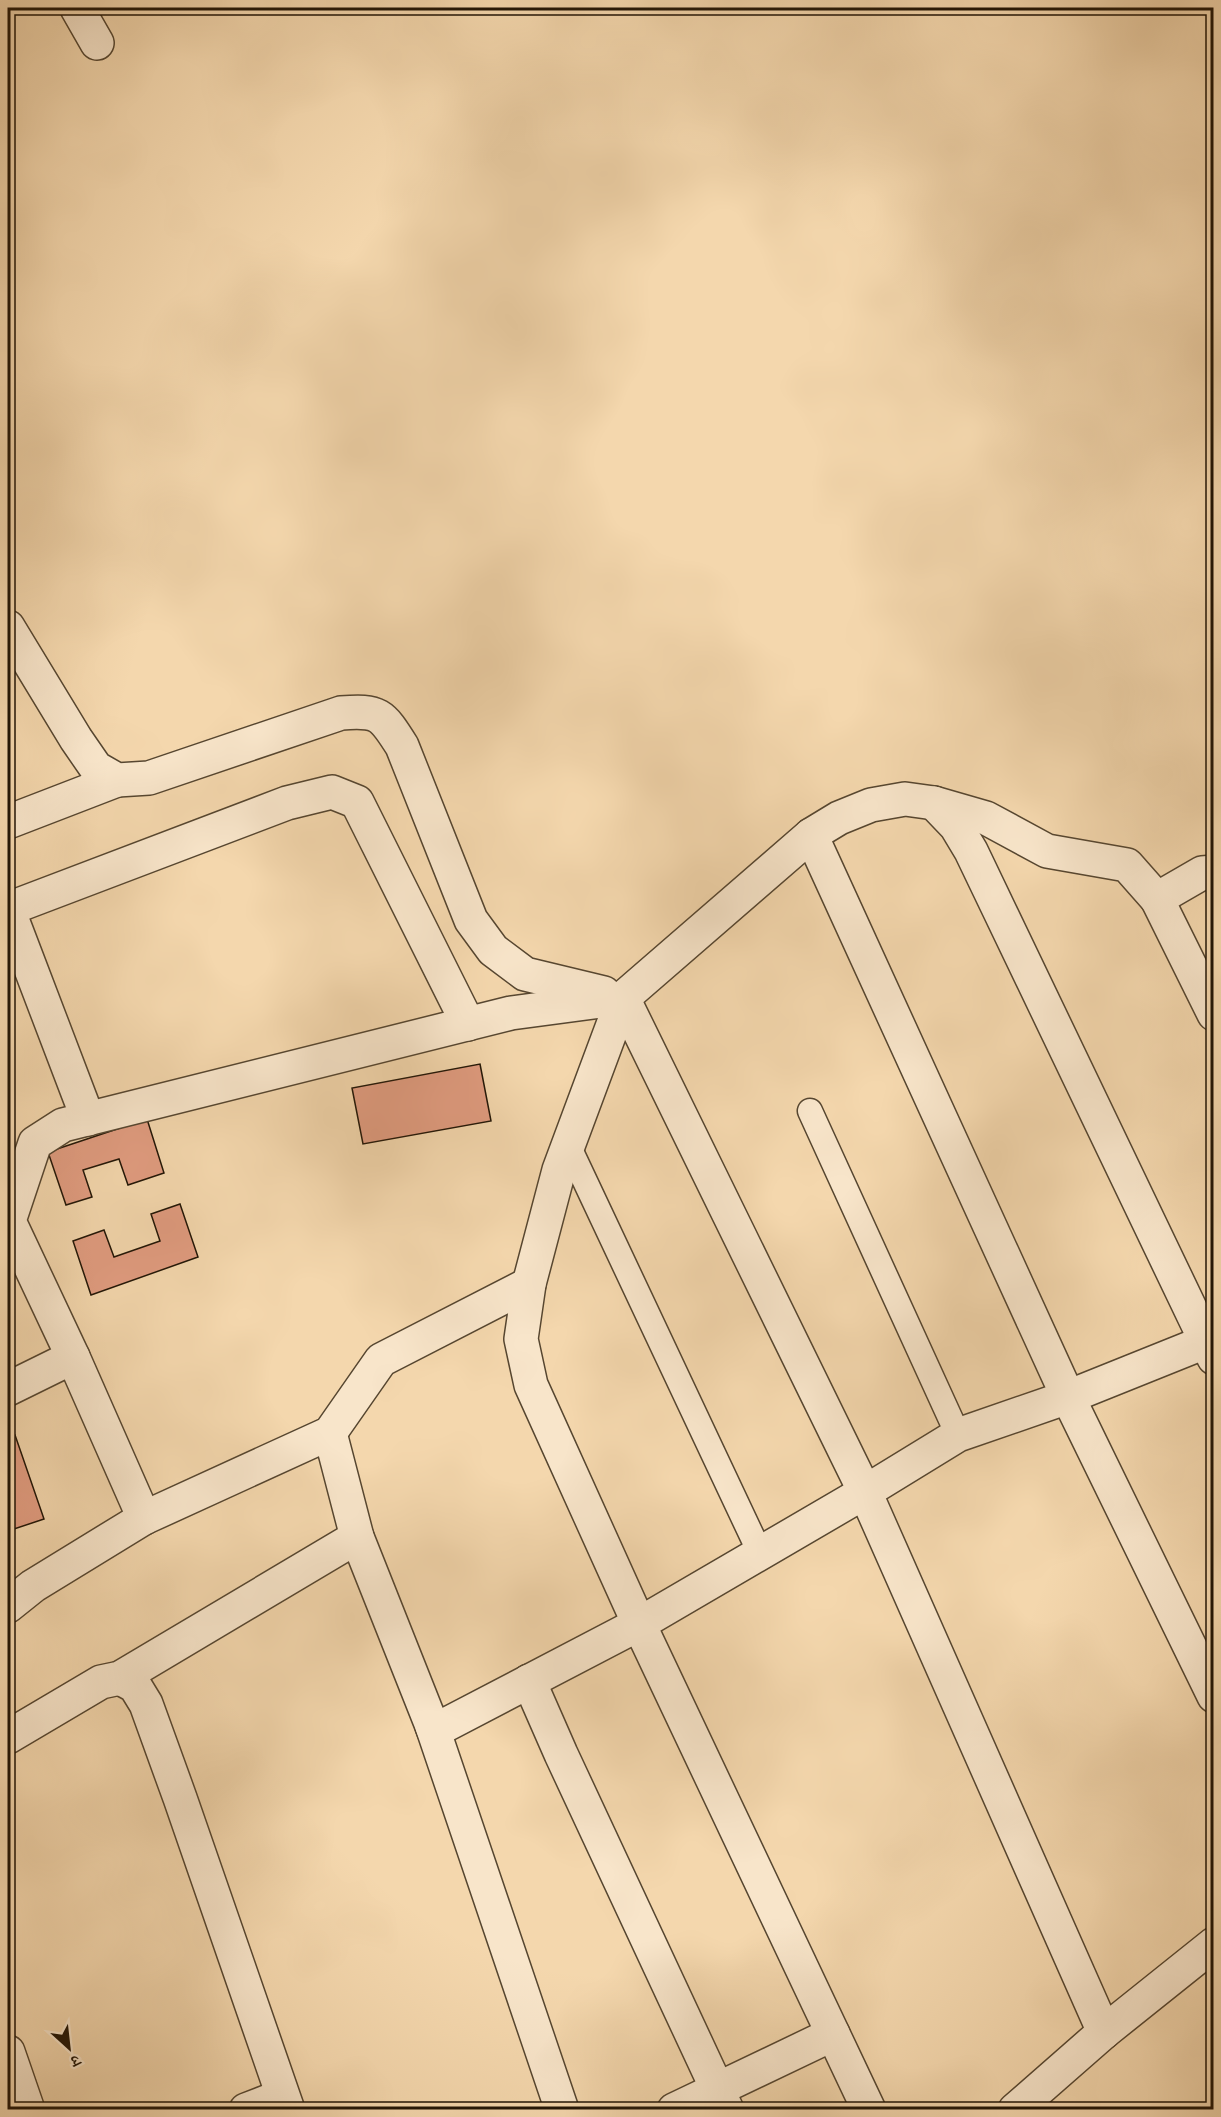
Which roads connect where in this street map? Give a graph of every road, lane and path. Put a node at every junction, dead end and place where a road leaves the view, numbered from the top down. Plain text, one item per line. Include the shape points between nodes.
1 (76, 8) edge
2 (97, 43) dead end
3 (8, 627) edge
4 (117, 780) junction
5 (934, 803) junction
6 (8, 822) edge
7 (811, 834) junction
8 (1214, 872) edge
9 (1157, 900) junction
10 (8, 909) edge
11 (623, 998) junction
12 (1214, 1014) edge
13 (468, 1024) junction
14 (810, 1111) dead end
15 (87, 1119) junction
16 (568, 1146) junction
17 (529, 1284) junction
18 (1211, 1345) edge
19 (73, 1357) junction
20 (8, 1389) edge
21 (1068, 1397) junction
22 (330, 1433) junction
23 (958, 1435) junction
24 (866, 1492) junction
25 (144, 1518) junction
26 (357, 1537) junction
27 (760, 1553) junction
28 (8, 1606) edge
29 (639, 1624) junction
30 (120, 1678) junction
31 (530, 1681) junction
32 (1214, 1696) edge
33 (432, 1726) junction
34 (8, 1737) edge
35 (1214, 1944) edge
36 (1104, 2032) junction
37 (833, 2034) junction
38 (8, 2052) edge
39 (722, 2099) edge
40 (285, 2103) edge
41 (28, 2109) edge
42 (246, 2109) edge
43 (562, 2109) edge
44 (674, 2109) edge
45 (869, 2109) edge
46 (1015, 2109) edge

1 - 2 street
3 - 4 street via 96,768
4 - 6 street
4 - 11 street via 149,778 341,713 368,711 387,722 402,746 471,920 493,950 525,974
5 - 7 street via 905,799 871,805
5 - 9 street via 986,818 1047,851 1127,866
5 - 18 street via 956,826 971,851
7 - 11 street
7 - 21 street
8 - 9 street via 1202,873
9 - 12 street
10 - 13 street via 288,803 332,792 357,802
10 - 15 street
11 - 13 street via 511,1013
11 - 16 street
11 - 24 street
13 - 15 street
14 - 23 lane
15 - 19 street via 63,1125 34,1143 9,1221
16 - 17 street
16 - 27 lane
17 - 22 street via 381,1360
17 - 29 street via 521,1339 531,1385
18 - 21 street
19 - 20 street
19 - 25 street
21 - 23 street
21 - 32 street
22 - 25 street
22 - 26 street
23 - 24 street
24 - 27 street
24 - 36 street
25 - 28 street via 33,1586
26 - 30 street
26 - 33 street
27 - 29 street
29 - 31 street
29 - 37 street
30 - 34 street via 101,1682
30 - 40 street via 135,1686 146,1704
31 - 33 street via 434,1731
31 - 39 street
33 - 43 street
35 - 36 street
36 - 46 street
37 - 39 street
37 - 45 street
38 - 41 street
39 - 44 street
40 - 42 street

